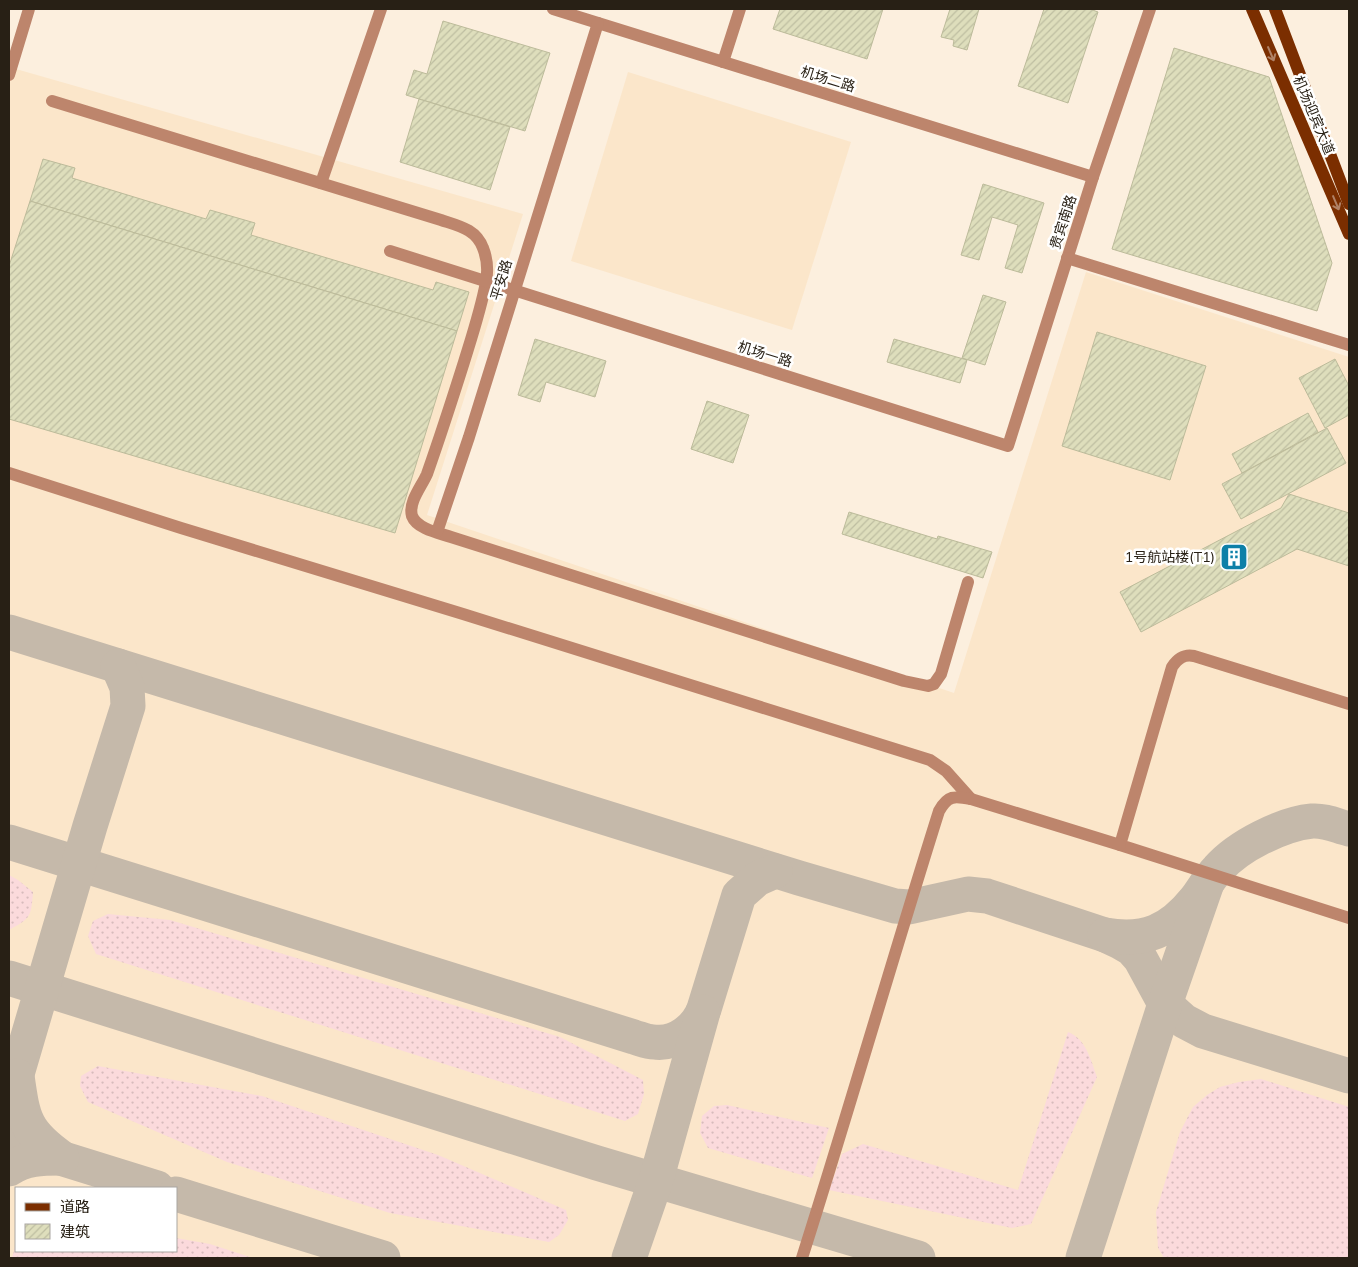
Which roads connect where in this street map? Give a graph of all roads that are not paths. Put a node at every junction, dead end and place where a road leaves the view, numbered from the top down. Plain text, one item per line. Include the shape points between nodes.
1 (29, 9) edge
2 (382, 9) edge
3 (553, 9) edge
4 (740, 9) edge
5 (1150, 9) edge
6 (1252, 9) edge
7 (1275, 9) edge
8 (598, 23) junction
9 (723, 62) junction
10 (9, 75) edge
11 (52, 101) dead end
12 (1093, 177) junction
13 (322, 183) junction
14 (1349, 204) edge
15 (1349, 234) edge
16 (390, 251) dead end
17 (1067, 258) junction
18 (486, 282) junction
19 (513, 291) junction
20 (1349, 345) edge
21 (1008, 446) joint
22 (9, 473) edge
23 (437, 532) junction
24 (968, 582) dead end
25 (1349, 704) edge
26 (971, 799) junction
27 (1120, 845) junction
28 (1349, 918) edge
29 (802, 1258) edge

1 - 10 street
2 - 13 street
3 - 8 street, 机场二路
4 - 9 street
5 - 12 street, 贵宾南路
6 -> 15 main road, 机场迎宾大道
7 - 14 main road
8 - 9 street, 机场二路
8 - 19 street, 平安路
9 - 12 street, 机场二路
11 - 13 street
12 - 17 street, 贵宾南路
13 - 18 street via 472,232 486,256
16 - 18 street, 机场一路
17 - 20 street
17 - 21 street, 贵宾南路
18 - 19 street, 机场一路
18 - 23 street via 480,312 441,435 412,510 419,525
19 - 21 street, 机场一路
19 - 23 street, 平安路
22 - 26 street via 930,760 946,771
23 - 24 street via 923,685 934,684 941,674
25 - 27 street via 1194,656 1182,657 1172,667
26 - 27 street
26 - 29 street via 950,798 939,811
27 - 28 street

